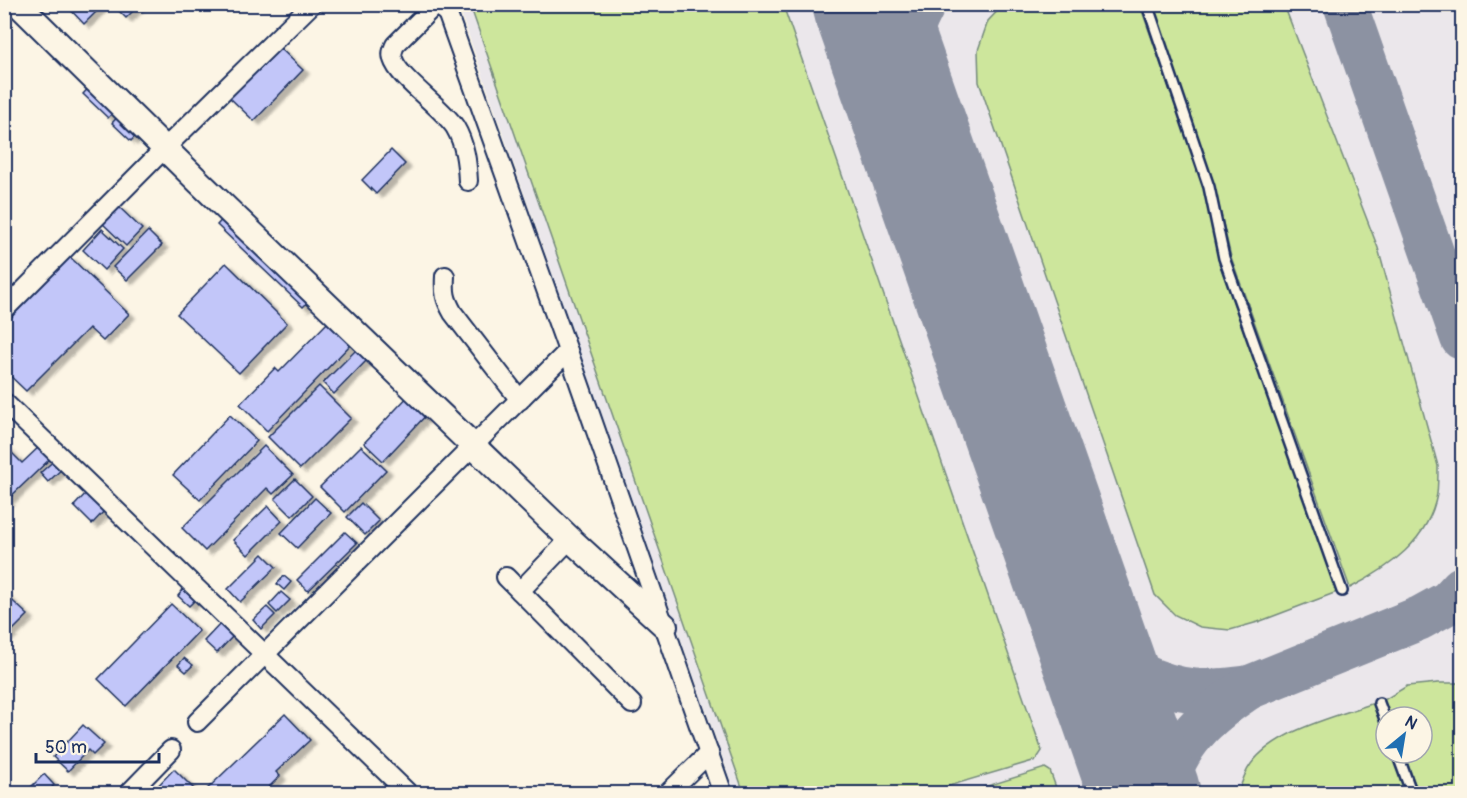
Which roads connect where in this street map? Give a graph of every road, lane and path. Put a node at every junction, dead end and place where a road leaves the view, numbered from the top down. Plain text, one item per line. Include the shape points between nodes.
1 (18, 4) edge
2 (312, 4) edge
3 (1147, 4) edge
4 (445, 9) edge
5 (165, 148) junction
6 (468, 181) dead end
7 (445, 276) dead end
8 (4, 310) edge
9 (568, 351) junction
10 (520, 400) junction
11 (4, 402) edge
12 (474, 446) junction
13 (570, 539) junction
14 (507, 577) dead end
15 (520, 591) junction
16 (1342, 591) dead end
17 (665, 626) junction
18 (265, 655) junction
19 (632, 704) dead end
20 (197, 722) dead end
21 (171, 750) dead end
22 (709, 753) junction
23 (1401, 765) edge
24 (129, 794) edge
25 (409, 794) edge
26 (667, 794) edge
27 (723, 794) edge
28 (1412, 794) edge

1 - 5 street
2 - 5 street
3 - 16 lane via 1209,187 1224,258
4 - 6 street via 436,4 395,45 393,61 455,128 463,143
4 - 9 street
5 - 8 street
5 - 12 street
7 - 10 street via 446,301 453,314
9 - 10 street
9 - 17 street
10 - 12 street
11 - 18 street
12 - 13 street
12 - 18 street
13 - 15 street
13 - 17 street
14 - 15 street
15 - 19 street
17 - 22 street
18 - 20 street
18 - 25 street
21 - 24 street
22 - 26 street
22 - 27 street
23 - 28 lane

